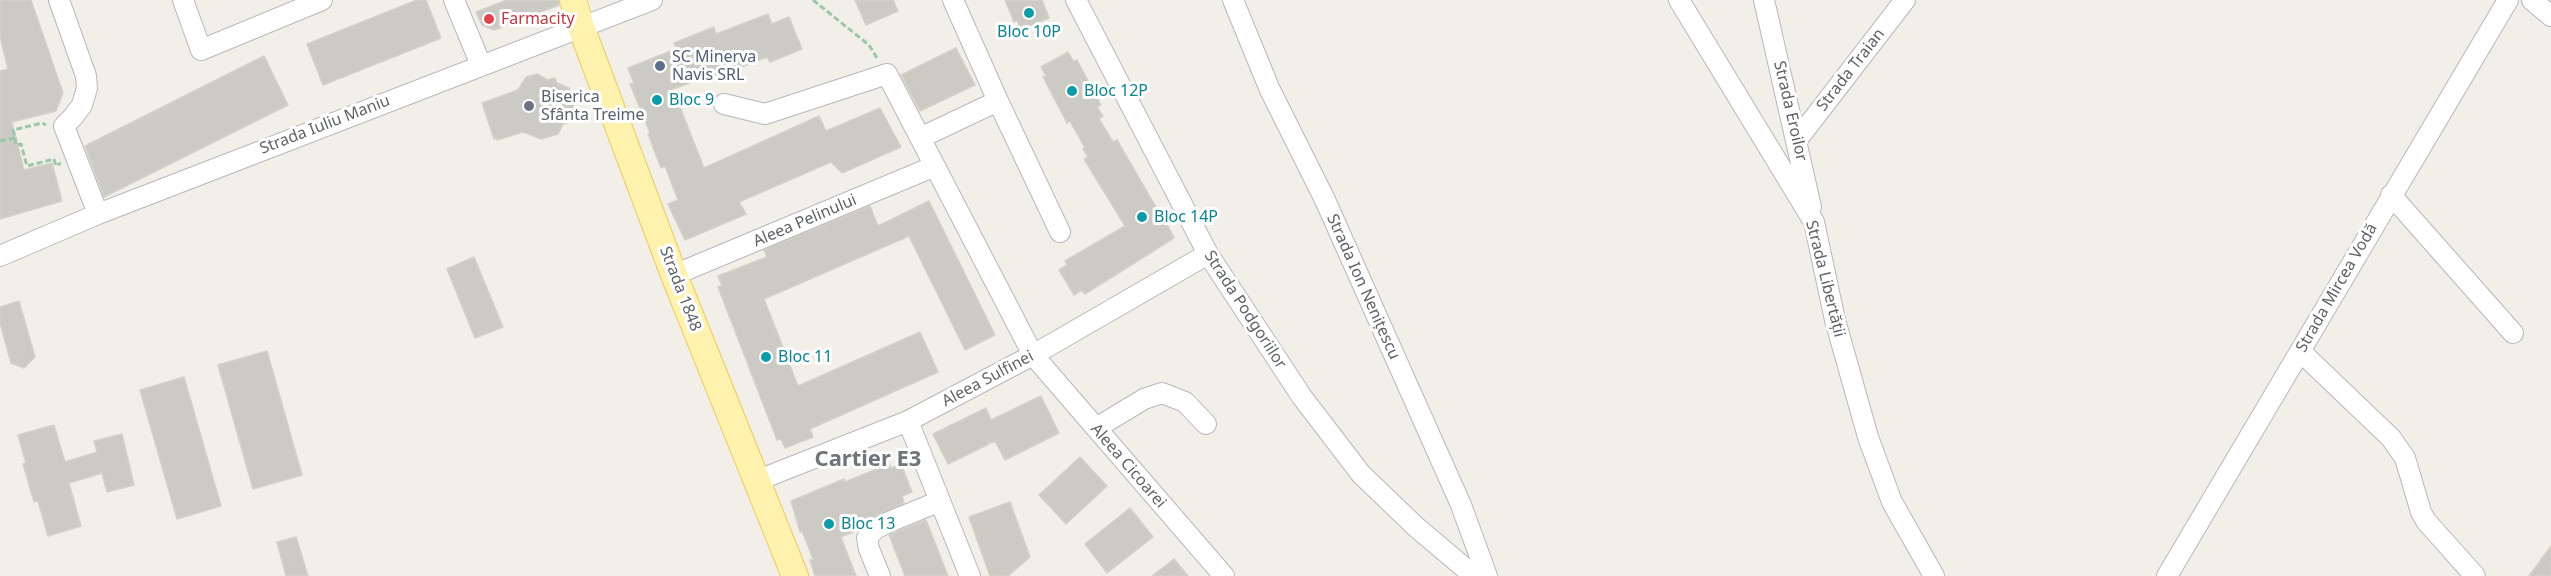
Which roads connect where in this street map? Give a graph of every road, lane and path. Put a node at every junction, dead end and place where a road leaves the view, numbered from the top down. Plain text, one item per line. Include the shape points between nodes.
1 (59, 0) edge
2 (183, 0) edge
3 (322, 0) edge
4 (454, 0) edge
5 (573, 0) edge
6 (652, 0) edge
7 (813, 0) edge
8 (953, 0) edge
9 (1076, 0) edge
10 (1233, 0) edge
11 (1679, 0) edge
12 (1764, 0) edge
13 (1905, 0) edge
14 (2508, 0) edge
15 (2532, 0) edge
16 (2551, 16) edge
17 (581, 27) junction
18 (481, 65) junction
19 (887, 74) junction
20 (998, 101) junction
21 (724, 104) dead end
22 (64, 126) junction
23 (921, 137) junction
24 (15, 138) junction
25 (1797, 140) junction
26 (0, 141) edge
27 (74, 154) junction
28 (935, 165) junction
29 (2391, 195) junction
30 (98, 214) junction
31 (1814, 222) junction
32 (1060, 232) dead end
33 (1208, 254) junction
34 (0, 256) edge
35 (674, 275) junction
36 (2513, 333) dead end
37 (2300, 351) junction
38 (1033, 355) junction
39 (908, 421) junction
40 (1206, 424) dead end
41 (1096, 428) junction
42 (756, 481) junction
43 (940, 501) junction
44 (795, 576) edge
45 (880, 576) edge
46 (970, 576) edge
47 (1224, 576) edge
48 (1474, 576) edge
49 (1487, 576) edge
50 (1934, 576) edge
51 (2167, 576) edge
52 (2475, 576) edge

1 - 22 street via 87,88 82,105
2 - 3 street via 201,50
4 - 18 street
5 - 17 main road, Strada 1848
6 - 17 street, Strada Iuliu Maniu
7 - 19 path via 869,45
8 - 20 street
9 - 33 street, Strada Podgoriilor
10 - 49 street, Strada Ion Nenițescu via 1270,90 1325,200 1461,505
11 - 31 street, Strada Libertății
12 - 25 street, Strada Eroilor
13 - 25 street, Strada Traian
14 - 29 street, Strada Mircea Vodă
15 - 16 street
17 - 18 street, Strada Iuliu Maniu
17 - 35 main road, Strada 1848
18 - 30 street, Strada Iuliu Maniu
19 - 21 street via 765,114
19 - 23 street
20 - 23 street
20 - 32 street
22 - 24 path via 52,129 42,123 13,130
22 - 27 street
23 - 28 street
24 - 26 path
24 - 27 path via 16,145 21,144 27,166 54,159 56,166
25 - 31 street, Strada Eroilor
27 - 30 street
28 - 35 street, Aleea Pelinului
28 - 38 street
29 - 36 street
29 - 37 street, Strada Mircea Vodă
30 - 34 street, Strada Iuliu Maniu
31 - 50 street, Strada Libertății via 1835,320 1868,437 1892,502
33 - 38 street, Aleea Sulfinei
33 - 48 street, Strada Podgoriilor via 1302,397 1361,474
35 - 42 main road, Strada 1848
37 - 51 street, Strada Mircea Vodă
37 - 52 street via 2391,438 2405,458 2426,521
38 - 39 street, Aleea Sulfinei
38 - 41 street, Aleea Cicoarei
39 - 42 street, Aleea Sulfinei
39 - 43 street
40 - 41 street via 1185,402 1162,393 1144,399
41 - 47 street, Aleea Cicoarei
42 - 44 main road, Strada 1848
43 - 45 street via 888,522 867,538
43 - 46 street

